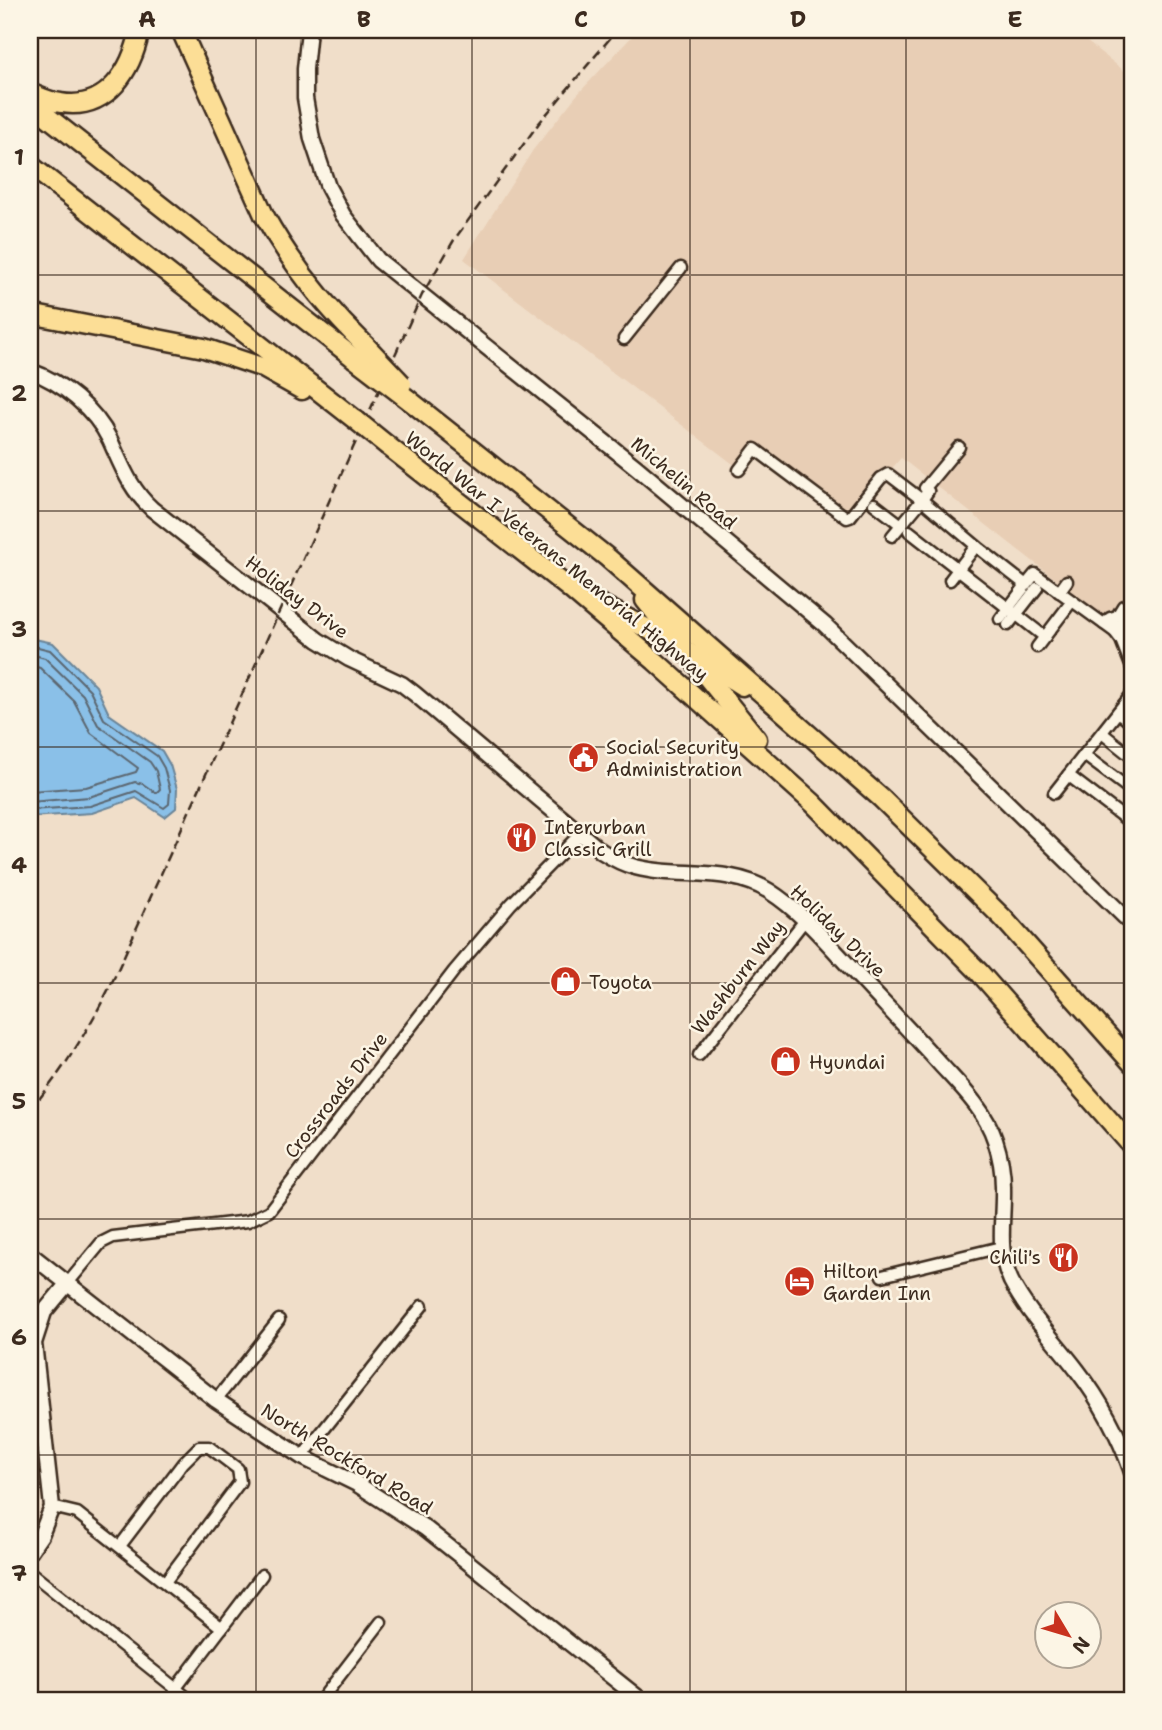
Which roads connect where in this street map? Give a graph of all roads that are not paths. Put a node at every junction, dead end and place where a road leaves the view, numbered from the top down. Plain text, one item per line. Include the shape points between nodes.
1 (140, 30) edge
2 (181, 30) edge
3 (309, 30) edge
4 (30, 93) edge
5 (30, 103) edge
6 (30, 165) edge
7 (681, 268) dead end
8 (30, 314) edge
9 (624, 339) dead end
10 (359, 352) junction
11 (30, 371) edge
12 (334, 407) junction
13 (959, 447) dead end
14 (739, 470) dead end
15 (922, 500) junction
16 (874, 504) dead end
17 (905, 528) junction
18 (891, 536) dead end
19 (976, 547) junction
20 (608, 558) junction
21 (958, 569) junction
22 (950, 580) dead end
23 (1064, 586) junction
24 (1032, 587) junction
25 (569, 588) junction
26 (1073, 601) junction
27 (1012, 612) junction
28 (1122, 618) edge
29 (1004, 622) dead end
30 (1105, 623) junction
31 (1045, 637) junction
32 (1132, 642) edge
33 (1037, 647) dead end
34 (686, 650) junction
35 (1132, 668) edge
36 (1132, 694) edge
37 (1118, 712) junction
38 (1132, 724) edge
39 (1102, 733) junction
40 (828, 751) junction
41 (1084, 755) junction
42 (1132, 757) edge
43 (1068, 775) junction
44 (1132, 791) edge
45 (1054, 793) dead end
46 (813, 803) junction
47 (1132, 824) edge
48 (580, 834) junction
49 (805, 920) junction
50 (1132, 924) edge
51 (699, 1055) dead end
52 (1132, 1063) edge
53 (1132, 1146) edge
54 (1002, 1247) junction
55 (30, 1254) edge
56 (882, 1276) dead end
57 (68, 1283) junction
58 (422, 1306) dead end
59 (279, 1320) dead end
60 (216, 1401) junction
61 (302, 1458) junction
62 (1132, 1472) edge
63 (52, 1507) junction
64 (120, 1546) junction
65 (30, 1551) edge
66 (30, 1572) edge
67 (262, 1576) dead end
68 (165, 1582) junction
69 (381, 1622) dead end
70 (222, 1628) junction
71 (176, 1688) junction
72 (190, 1700) edge
73 (321, 1700) edge
74 (641, 1700) edge

1 - 4 highway via 126,71 109,91 73,104
2 - 10 highway via 279,244
3 - 50 street, Michelin Road via 305,79 312,139 343,215 378,260 825,625
5 - 10 highway, World War I Veterans Memorial Highway
6 - 12 highway, World War I Veterans Memorial Highway
7 - 9 street
8 - 12 highway via 224,353 261,367
10 - 20 highway, World War I Veterans Memorial Highway, bridge via 429,415
11 - 48 street, Holiday Drive via 54,382 92,414 131,485 152,509 318,640 415,694
12 - 25 highway, World War I Veterans Memorial Highway, bridge
13 - 15 street via 925,488 928,491
14 - 15 street via 755,449 847,518 888,474
15 - 17 street
15 - 19 street
16 - 17 street
17 - 18 street
17 - 21 street
19 - 21 street
19 - 24 street
20 - 34 highway
20 - 40 highway, World War I Veterans Memorial Highway
21 - 22 street
21 - 27 street
23 - 24 street via 1035,574
23 - 26 street
23 - 30 street via 1065,593
24 - 27 street
25 - 34 highway
25 - 46 highway, World War I Veterans Memorial Highway
26 - 30 street
26 - 31 street
27 - 29 street
27 - 31 street
28 - 30 street via 1111,626
28 - 32 street via 1119,632
28 - 35 street via 1121,640
31 - 33 street
34 - 40 highway via 764,701
34 - 46 highway
36 - 37 street
37 - 38 street
37 - 39 street
39 - 41 street
39 - 42 street
40 - 52 highway, World War I Veterans Memorial Highway via 1003,918
41 - 43 street
41 - 44 street
43 - 45 street
43 - 47 street
46 - 53 highway, World War I Veterans Memorial Highway via 979,972
48 - 49 street, Holiday Drive via 601,851 636,868 712,873 750,882
48 - 57 street, Crossroads Drive via 454,971 269,1211 248,1221 113,1237 101,1243
49 - 51 street, Washburn Way
49 - 54 street, Holiday Drive via 978,1106 995,1138 1002,1172
54 - 56 street
54 - 62 street, Holiday Drive via 1016,1289 1094,1393
55 - 57 street, North Rockford Road
57 - 60 street, North Rockford Road
57 - 63 street via 44,1312 34,1343
58 - 61 street
59 - 60 street
60 - 61 street, North Rockford Road
61 - 74 street, North Rockford Road via 357,1484 425,1528
63 - 64 street via 78,1513
63 - 65 street
64 - 68 street
64 - 68 street via 200,1447 209,1447 238,1469 240,1482
66 - 71 street
67 - 70 street
68 - 70 street
69 - 73 street
70 - 71 street
71 - 72 street

